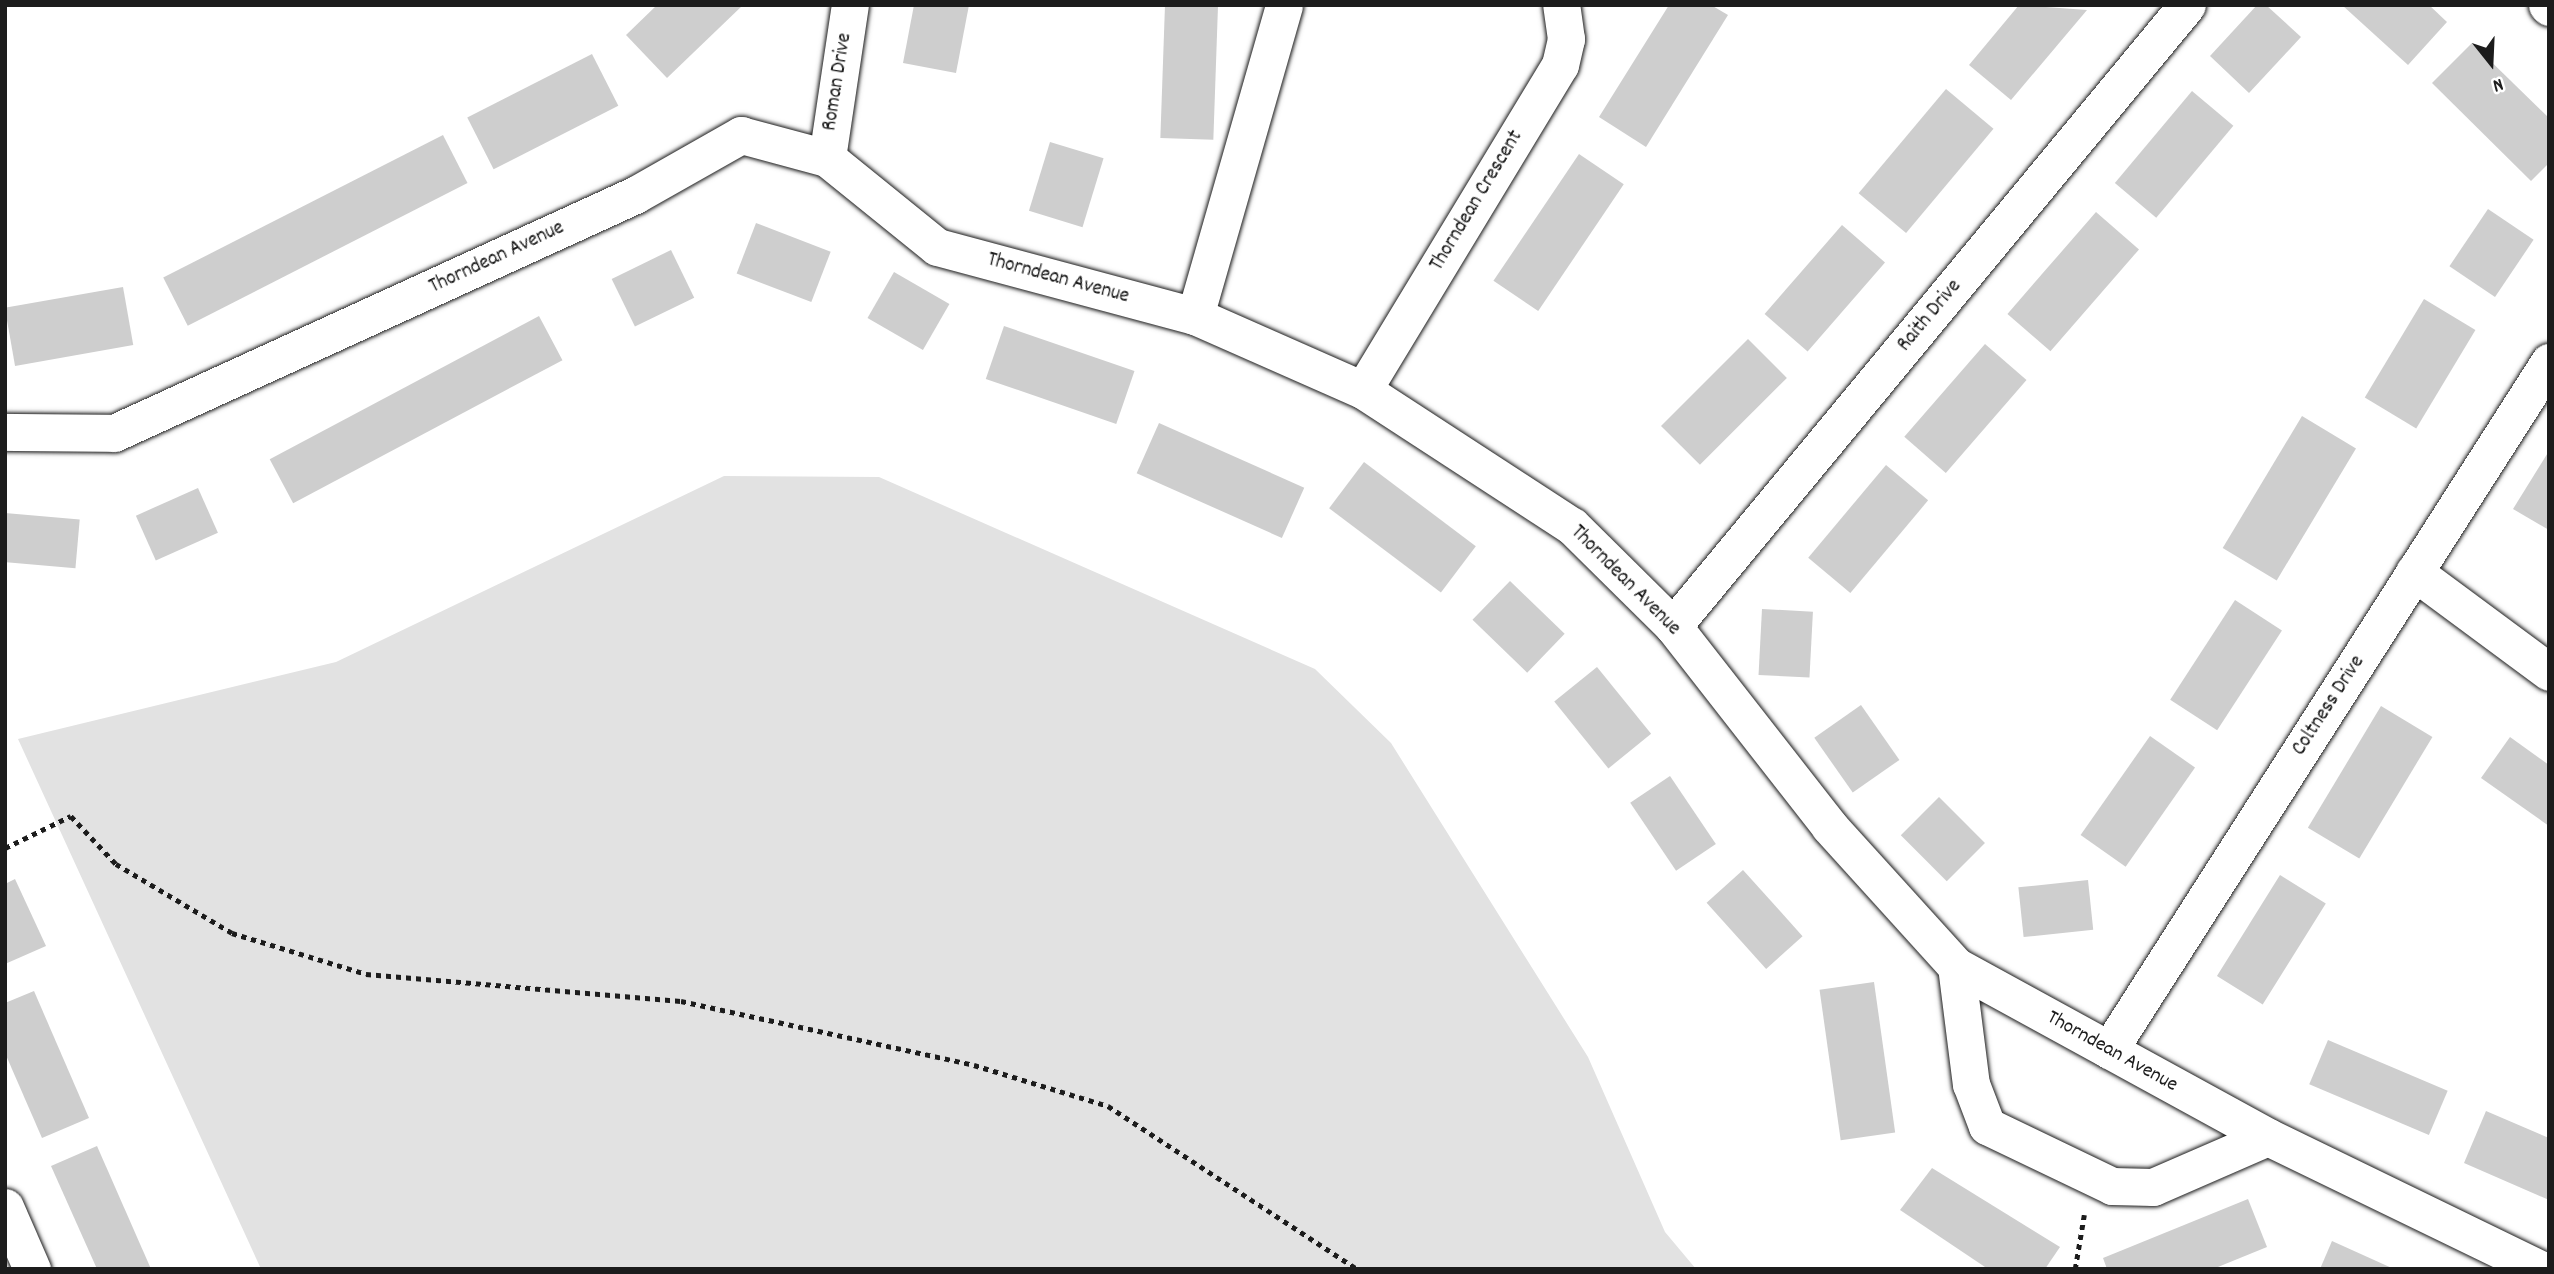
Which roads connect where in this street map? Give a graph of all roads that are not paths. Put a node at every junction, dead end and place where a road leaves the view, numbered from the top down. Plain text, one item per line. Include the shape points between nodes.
1 (849, 5) edge
2 (1284, 5) edge
3 (1561, 5) edge
4 (2187, 5) edge
5 (827, 158) junction
6 (1195, 316) junction
7 (2549, 362) edge
8 (1363, 390) junction
9 (5, 432) edge
10 (2414, 572) junction
11 (1673, 626) junction
12 (2549, 672) edge
13 (1956, 966) junction
14 (2109, 1050) junction
15 (2268, 1137) junction
16 (5, 1207) edge
17 (33, 1269) edge
18 (2540, 1269) edge

1 - 5 street, Roman Drive
2 - 6 street
3 - 8 street, Thorndean Crescent via 1566,39 1560,65
4 - 11 street, Raith Drive
5 - 6 street, Thorndean Avenue via 937,247
5 - 9 street, Thorndean Avenue via 741,135 635,195 114,433
6 - 8 street, Thorndean Avenue
7 - 10 street, Coltness Drive
8 - 11 street, Thorndean Avenue via 1572,526
10 - 12 street
10 - 14 street, Coltness Drive
11 - 13 street, Thorndean Avenue via 1829,826
13 - 14 street, Thorndean Avenue
13 - 15 street via 1971,1084 1987,1126 2104,1182 2153,1187
14 - 15 street, Thorndean Avenue
15 - 18 street, Thorndean Avenue
16 - 17 street

